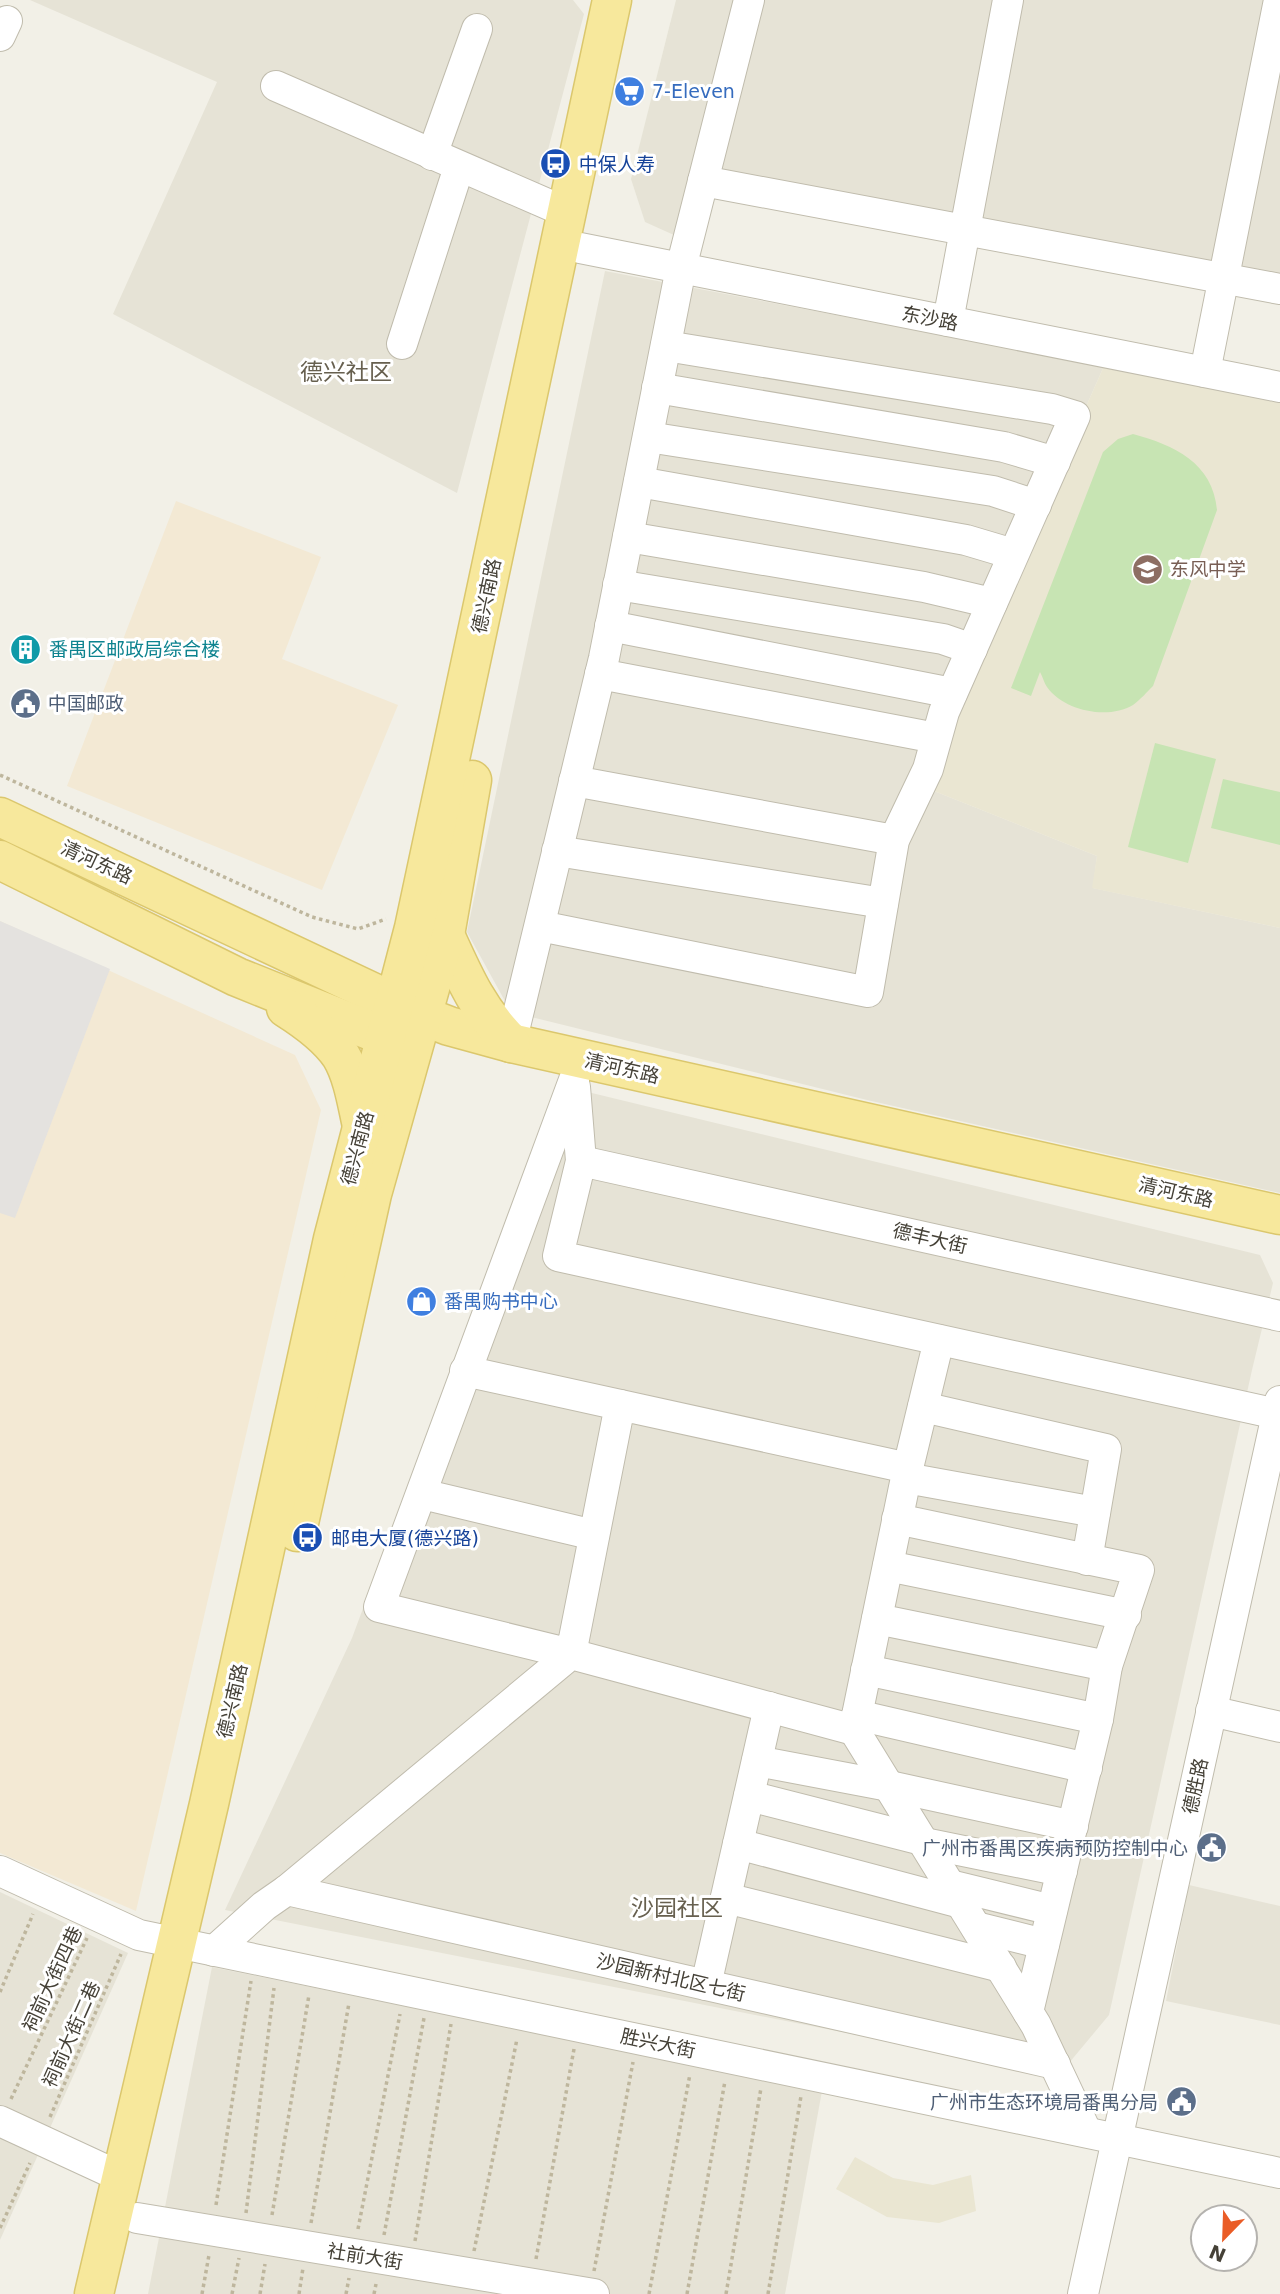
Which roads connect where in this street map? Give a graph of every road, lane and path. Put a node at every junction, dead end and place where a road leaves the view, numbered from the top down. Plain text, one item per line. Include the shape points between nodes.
1 (635, 0) edge
2 (749, 0) edge
3 (1008, 0) edge
4 (1279, 0) edge
5 (605, 9) edge
6 (477, 29) dead end
7 (276, 86) dead end
8 (446, 161) junction
9 (703, 181) junction
10 (568, 213) junction
11 (964, 231) junction
12 (580, 248) junction
13 (681, 268) junction
14 (1224, 277) junction
15 (1280, 289) edge
16 (948, 321) junction
17 (402, 344) dead end
18 (666, 346) junction
19 (1205, 372) junction
20 (1280, 387) edge
21 (657, 388) junction
22 (648, 437) junction
23 (1055, 462) junction
24 (639, 482) junction
25 (1036, 505) junction
26 (628, 537) junction
27 (1013, 554) junction
28 (618, 585) junction
29 (992, 603) junction
30 (610, 626) junction
31 (971, 649) junction
32 (600, 674) junction
33 (952, 693) junction
34 (936, 738) junction
35 (0, 775) edge
36 (574, 781) junction
37 (0, 817) edge
38 (894, 840) junction
39 (557, 851) junction
40 (0, 860) edge
41 (883, 903) junction
42 (417, 925) junction
43 (540, 926) junction
44 (255, 936) junction
45 (336, 974) junction
46 (237, 977) junction
47 (405, 1025) junction
48 (511, 1042) junction
49 (574, 1080) junction
50 (362, 1128) junction
51 (581, 1160) junction
52 (1280, 1215) edge
53 (1280, 1236) edge
54 (1280, 1315) edge
55 (939, 1340) junction
56 (465, 1371) junction
57 (620, 1405) junction
58 (923, 1406) junction
59 (1278, 1407) edge
60 (907, 1473) junction
61 (422, 1494) junction
62 (1095, 1511) junction
63 (897, 1519) junction
64 (594, 1535) junction
65 (1087, 1560) junction
66 (888, 1566) junction
67 (1126, 1615) junction
68 (877, 1619) junction
69 (571, 1654) junction
70 (1107, 1666) junction
71 (866, 1670) junction
72 (769, 1707) junction
73 (1212, 1711) junction
74 (1098, 1719) junction
75 (856, 1722) junction
76 (1280, 1727) edge
77 (757, 1761) junction
78 (1087, 1768) junction
79 (889, 1786) junction
80 (749, 1796) junction
81 (1073, 1826) junction
82 (923, 1842) junction
83 (738, 1844) junction
84 (0, 1871) edge
85 (1062, 1871) junction
86 (0, 1882) edge
87 (287, 1890) junction
88 (726, 1898) junction
89 (40, 1900) junction
90 (962, 1905) junction
91 (1052, 1910) junction
92 (94, 1925) junction
93 (128, 1940) junction
94 (1044, 1944) junction
95 (191, 1950) junction
96 (266, 1962) junction
97 (1001, 1967) junction
98 (312, 1972) junction
99 (353, 1980) junction
100 (706, 1985) junction
101 (0, 1992) edge
102 (429, 1996) junction
103 (1028, 2012) junction
104 (521, 2015) junction
105 (578, 2027) junction
106 (638, 2039) junction
107 (694, 2051) junction
108 (729, 2058) junction
109 (1055, 2064) junction
110 (765, 2066) junction
111 (804, 2073) junction
112 (0, 2121) edge
113 (1086, 2132) junction
114 (1117, 2138) junction
115 (40, 2139) junction
116 (1280, 2173) edge
117 (121, 2177) junction
118 (136, 2218) junction
119 (0, 2228) edge
120 (212, 2231) junction
121 (256, 2238) junction
122 (307, 2246) junction
123 (366, 2256) junction
124 (411, 2264) junction
125 (469, 2273) junction
126 (531, 2284) junction
127 (94, 2294) edge
128 (119, 2294) edge
129 (202, 2294) edge
130 (232, 2294) edge
131 (260, 2294) edge
132 (299, 2294) edge
133 (346, 2294) edge
134 (374, 2294) edge
135 (592, 2294) edge
136 (649, 2294) edge
137 (687, 2294) edge
138 (726, 2294) edge
139 (768, 2294) edge
140 (1083, 2294) edge

1 - 12 main road, 德兴南路
2 - 9 street
3 - 11 street
4 - 14 street
5 - 10 main road, 德兴南路
6 - 8 street
7 - 8 street
8 - 10 street
8 - 17 street
9 - 11 street
9 - 13 street
10 - 42 main road, 德兴南路
11 - 14 street
11 - 16 street
12 - 13 street, 东沙路
12 - 42 main road, 德兴南路 via 505,584
13 - 16 street, 东沙路
13 - 18 street
14 - 15 street
14 - 19 street
16 - 19 street, 东沙路
18 - 21 street
18 - 23 street via 1075,416
19 - 20 street, 东沙路
21 - 22 street
21 - 23 street via 1004,447
22 - 24 street
22 - 25 street via 993,491
23 - 25 street
24 - 26 street
24 - 27 street via 966,540
25 - 27 street
26 - 28 street
26 - 29 street via 924,587
27 - 29 street
28 - 30 street
28 - 31 street via 943,639
29 - 31 street
30 - 32 street
30 - 33 street
31 - 33 street
32 - 34 street
32 - 36 street
33 - 34 street
34 - 38 street via 928,769
35 - 42 path via 312,917 358,929 385,921
36 - 38 street
36 - 39 street
37 - 44 main road, 清河东路
38 - 41 street
39 - 41 street
39 - 43 street
40 - 46 main road, 清河东路
41 - 43 street via 868,992
42 - 45 main road via 382,961
42 - 47 main road, 德兴南路
42 - 48 main road
43 - 48 street
44 - 45 main road, 清河东路
44 - 46 main road
45 - 47 main road, 清河东路
46 - 47 main road, 清河东路
46 - 50 main road via 293,1013 341,1056
47 - 48 main road, 清河东路 via 449,1026
47 - 49 main road, 清河东路
47 - 50 main road, 德兴南路
47 - 95 main road, 德兴南路 via 373,1194 280,1607
48 - 52 main road, 清河东路
49 - 51 street
49 - 53 main road, 清河东路
49 - 56 street
50 - 95 main road, 德兴南路 via 333,1238
51 - 54 street, 德丰大街
51 - 55 street via 558,1256
55 - 58 street
55 - 59 street
56 - 57 street
56 - 61 street
57 - 60 street
57 - 64 street
58 - 60 street
58 - 62 street via 1106,1449
59 - 73 street, 德胜路
60 - 62 street
60 - 63 street
61 - 64 street
61 - 69 street via 379,1606
62 - 65 street
63 - 65 street
63 - 66 street
64 - 69 street
65 - 67 street via 1139,1570
66 - 67 street
66 - 68 street
67 - 70 street
68 - 70 street
68 - 71 street
69 - 72 street
69 - 87 street
70 - 74 street
71 - 74 street
71 - 75 street
72 - 75 street
72 - 77 street
73 - 76 street
73 - 114 street, 德胜路
74 - 78 street
75 - 78 street
75 - 79 street
77 - 79 street
77 - 80 street
78 - 81 street
79 - 81 street
79 - 82 street
80 - 82 street
80 - 83 street
81 - 85 street
82 - 85 street
82 - 90 street
83 - 88 street
83 - 90 street
84 - 95 street via 139,1935
85 - 91 street
86 - 89 street
87 - 95 street
87 - 100 street, 沙园新村北区七街
88 - 97 street
88 - 100 street
89 - 92 street
89 - 101 path
90 - 91 street
90 - 94 street
90 - 97 street
91 - 94 street
92 - 93 street
92 - 112 path, 祠前大街四巷
93 - 95 street
93 - 115 path, 祠前大街二巷
94 - 103 street
95 - 96 street, 胜兴大街
95 - 117 main road, 德兴南路
95 - 118 main road, 德兴南路
96 - 98 street, 胜兴大街
96 - 120 path
96 - 121 path
97 - 103 street
98 - 99 street, 胜兴大街
98 - 121 path
99 - 102 street, 胜兴大街
99 - 122 path
100 - 109 street, 沙园新村北区七街
102 - 104 street, 胜兴大街
102 - 123 path
102 - 123 path
102 - 124 path
103 - 109 street
104 - 105 street, 胜兴大街
104 - 125 path
105 - 106 street, 胜兴大街
105 - 126 path
106 - 107 street, 胜兴大街
106 - 135 path
107 - 108 street, 胜兴大街
107 - 136 path
108 - 110 street, 胜兴大街
108 - 137 path
109 - 113 street
110 - 111 street, 胜兴大街
110 - 138 path
111 - 113 street, 胜兴大街
111 - 139 path
112 - 115 street
113 - 114 street, 胜兴大街
114 - 116 street, 胜兴大街
114 - 140 street, 德胜路
115 - 117 street
115 - 119 path, 祠前大街二巷
117 - 127 main road, 德兴南路
118 - 120 street, 社前大街
118 - 128 main road, 德兴南路
120 - 121 street, 社前大街
120 - 129 path
121 - 122 street, 社前大街
121 - 130 path
121 - 131 path
122 - 123 street, 社前大街
122 - 132 path
123 - 124 street, 社前大街
123 - 133 path
123 - 134 path
124 - 125 street, 社前大街
125 - 126 street, 社前大街
126 - 135 street, 社前大街

